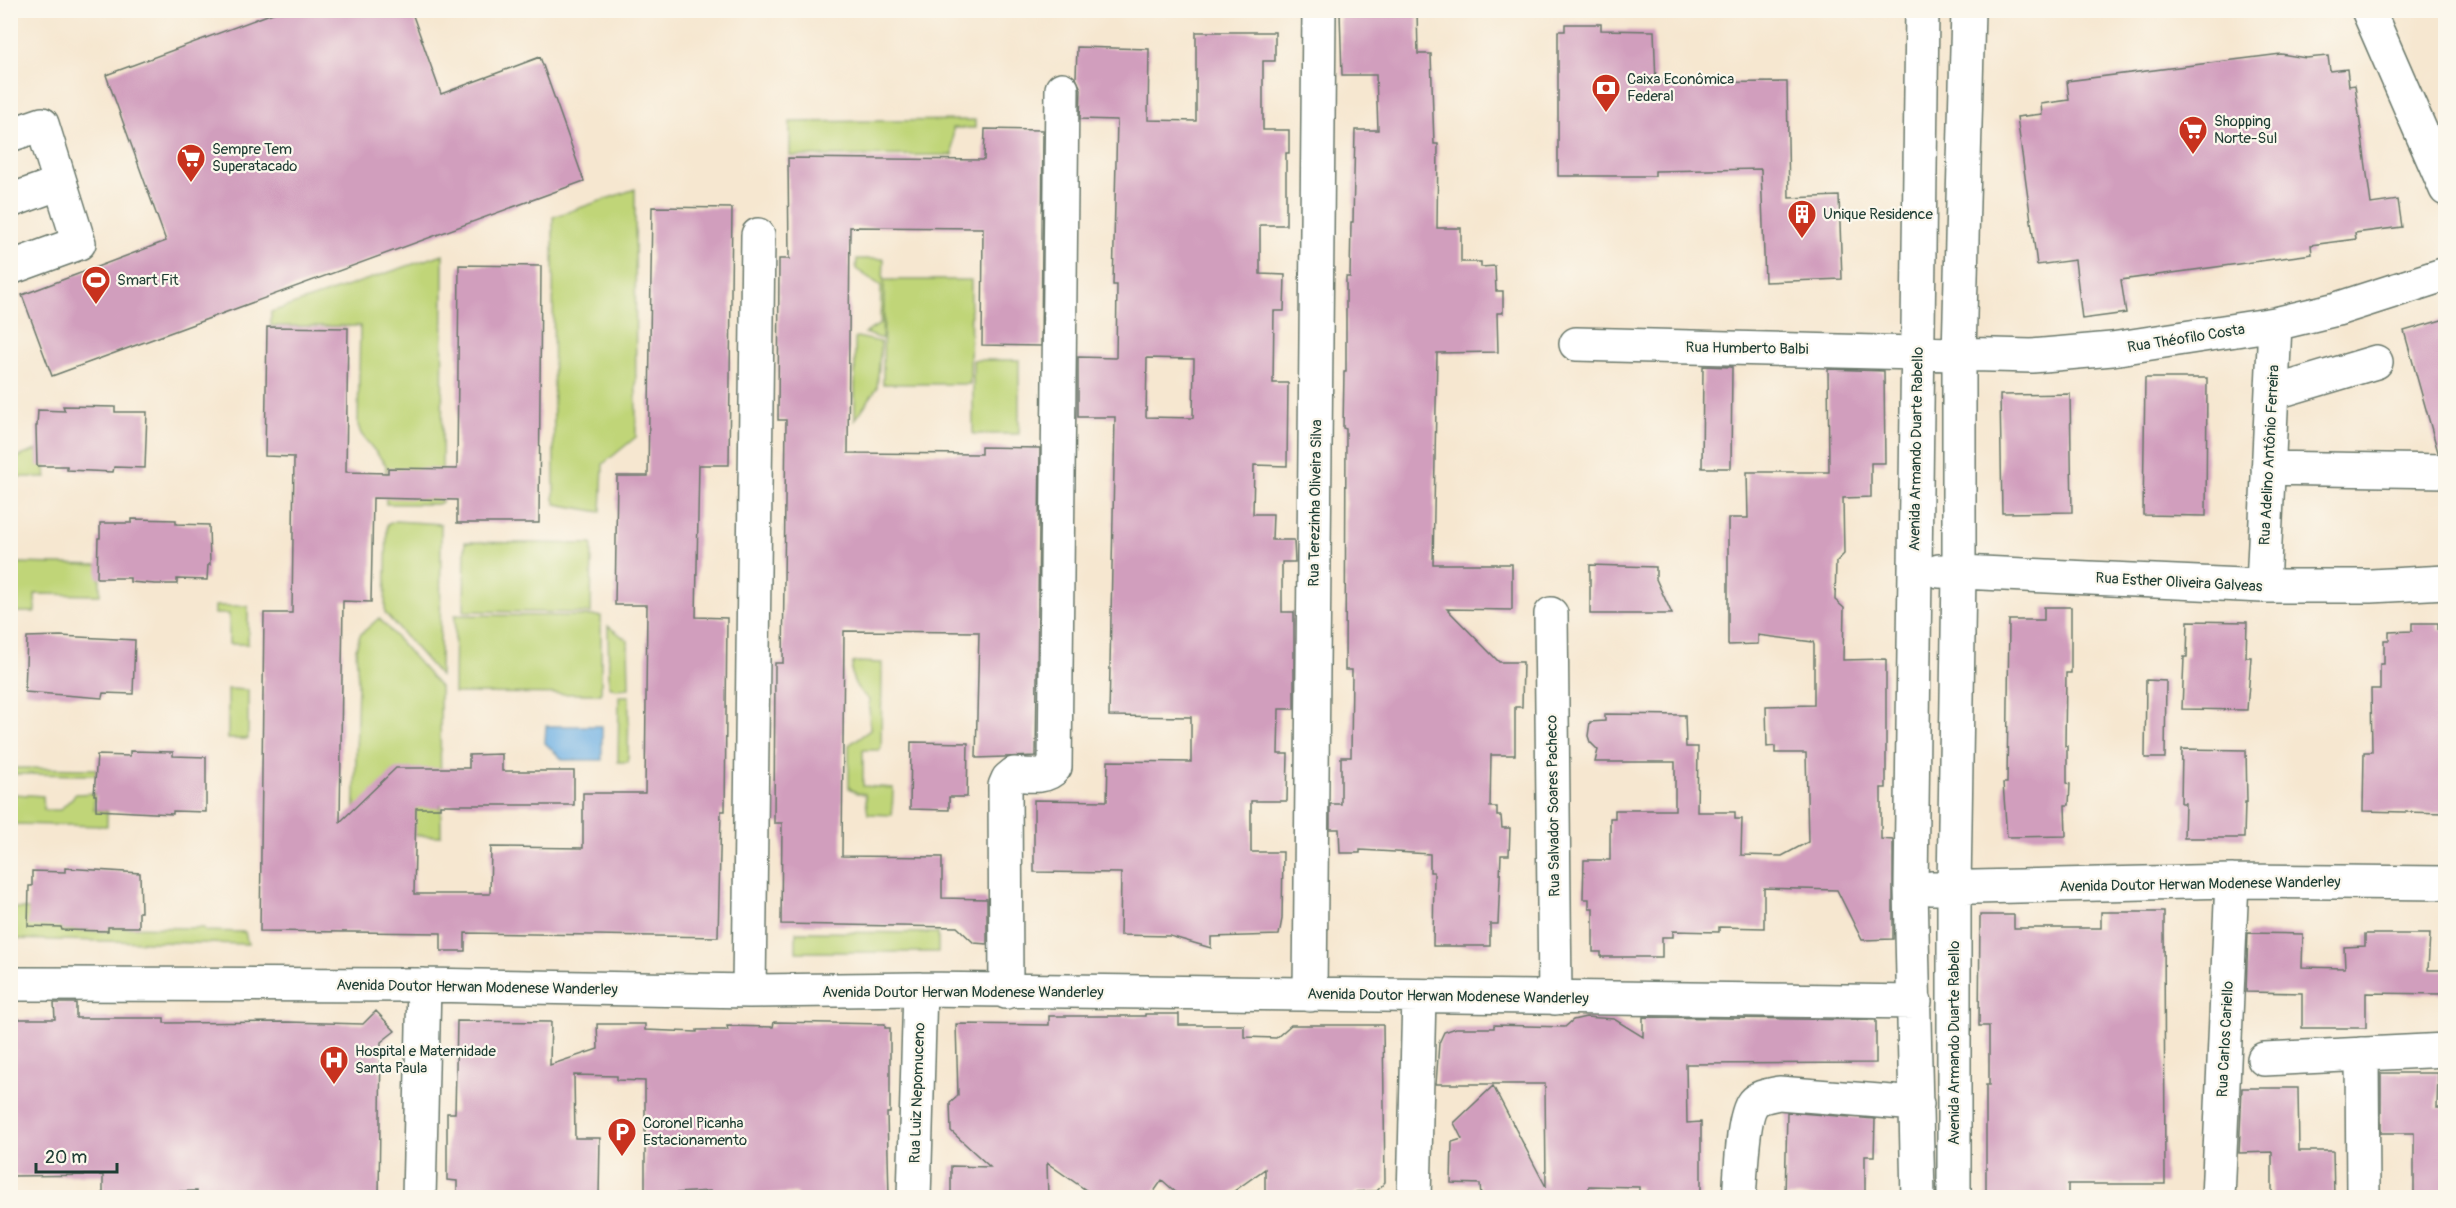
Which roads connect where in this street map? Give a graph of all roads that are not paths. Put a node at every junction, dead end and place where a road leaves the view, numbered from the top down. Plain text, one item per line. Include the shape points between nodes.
1 (1319, 10) edge
2 (1922, 10) edge
3 (1968, 10) edge
4 (2368, 10) edge
5 (1062, 89) dead end
6 (10, 135) edge
7 (60, 183) junction
8 (2445, 189) edge
9 (10, 201) edge
10 (758, 235) dead end
11 (10, 268) edge
12 (2445, 274) edge
13 (2275, 324) junction
14 (1576, 344) dead end
15 (1919, 352) junction
16 (1959, 354) junction
17 (2376, 362) dead end
18 (2272, 393) junction
19 (2268, 468) junction
20 (2445, 471) edge
21 (1913, 570) junction
22 (1959, 572) junction
23 (2445, 582) edge
24 (2263, 586) junction
25 (1551, 614) dead end
26 (2232, 881) junction
27 (2445, 883) edge
28 (1911, 888) junction
29 (1954, 888) junction
30 (10, 984) edge
31 (424, 986) junction
32 (920, 989) junction
33 (749, 991) junction
34 (1006, 992) junction
35 (1310, 995) junction
36 (1419, 996) junction
37 (1556, 998) junction
38 (1915, 1002) junction
39 (2445, 1050) edge
40 (2362, 1054) junction
41 (2264, 1059) dead end
42 (1917, 1104) junction
43 (419, 1197) edge
44 (914, 1197) edge
45 (1414, 1197) edge
46 (1740, 1197) edge
47 (1918, 1197) edge
48 (1954, 1197) edge
49 (2218, 1197) edge
50 (2363, 1197) edge

1 - 35 street, Rua Terezinha Oliveira Silva
2 - 15 street, Avenida Armando Duarte Rabello
3 - 16 street, Avenida Armando Duarte Rabello
4 - 8 street
5 - 34 street via 1055,767 1043,775 1014,774 1005,786
6 - 7 street via 42,124
7 - 9 street
7 - 11 street via 79,243
10 - 33 street
12 - 13 street, Rua Théofilo Costa via 2337,309
13 - 16 street, Rua Théofilo Costa via 2112,350 2032,356
13 - 18 street, Rua Adelino Antônio Ferreira
14 - 15 street, Rua Humberto Balbi
15 - 16 street, Rua Théofilo Costa
15 - 21 street, Avenida Armando Duarte Rabello
16 - 22 street, Avenida Armando Duarte Rabello
17 - 18 street
18 - 19 street, Rua Adelino Antônio Ferreira
19 - 20 street
19 - 24 street, Rua Adelino Antônio Ferreira
21 - 22 street, Rua Esther Oliveira Galveas
21 - 28 street, Avenida Armando Duarte Rabello
22 - 24 street, Rua Esther Oliveira Galveas
22 - 29 street, Avenida Armando Duarte Rabello
23 - 24 street, Rua Esther Oliveira Galveas
25 - 37 street, Rua Salvador Soares Pacheco
26 - 27 street, Avenida Doutor Herwan Modenese Wanderley
26 - 29 street, Avenida Doutor Herwan Modenese Wanderley
26 - 49 street, Rua Carlos Cariello
28 - 29 street
28 - 38 street, Avenida Armando Duarte Rabello
29 - 48 street, Avenida Armando Duarte Rabello
30 - 31 street, Avenida Doutor Herwan Modenese Wanderley
31 - 33 street, Avenida Doutor Herwan Modenese Wanderley
31 - 43 street
32 - 33 street, Avenida Doutor Herwan Modenese Wanderley
32 - 34 street, Avenida Doutor Herwan Modenese Wanderley
32 - 44 street, Rua Luiz Nepomuceno
34 - 35 street, Avenida Doutor Herwan Modenese Wanderley
35 - 36 street, Avenida Doutor Herwan Modenese Wanderley
36 - 37 street, Avenida Doutor Herwan Modenese Wanderley
36 - 45 street
37 - 38 street, Avenida Doutor Herwan Modenese Wanderley
38 - 42 street, Avenida Armando Duarte Rabello
39 - 40 street
40 - 41 street
40 - 50 street
42 - 46 street via 1779,1093 1753,1102 1746,1117
42 - 47 street, Avenida Armando Duarte Rabello

